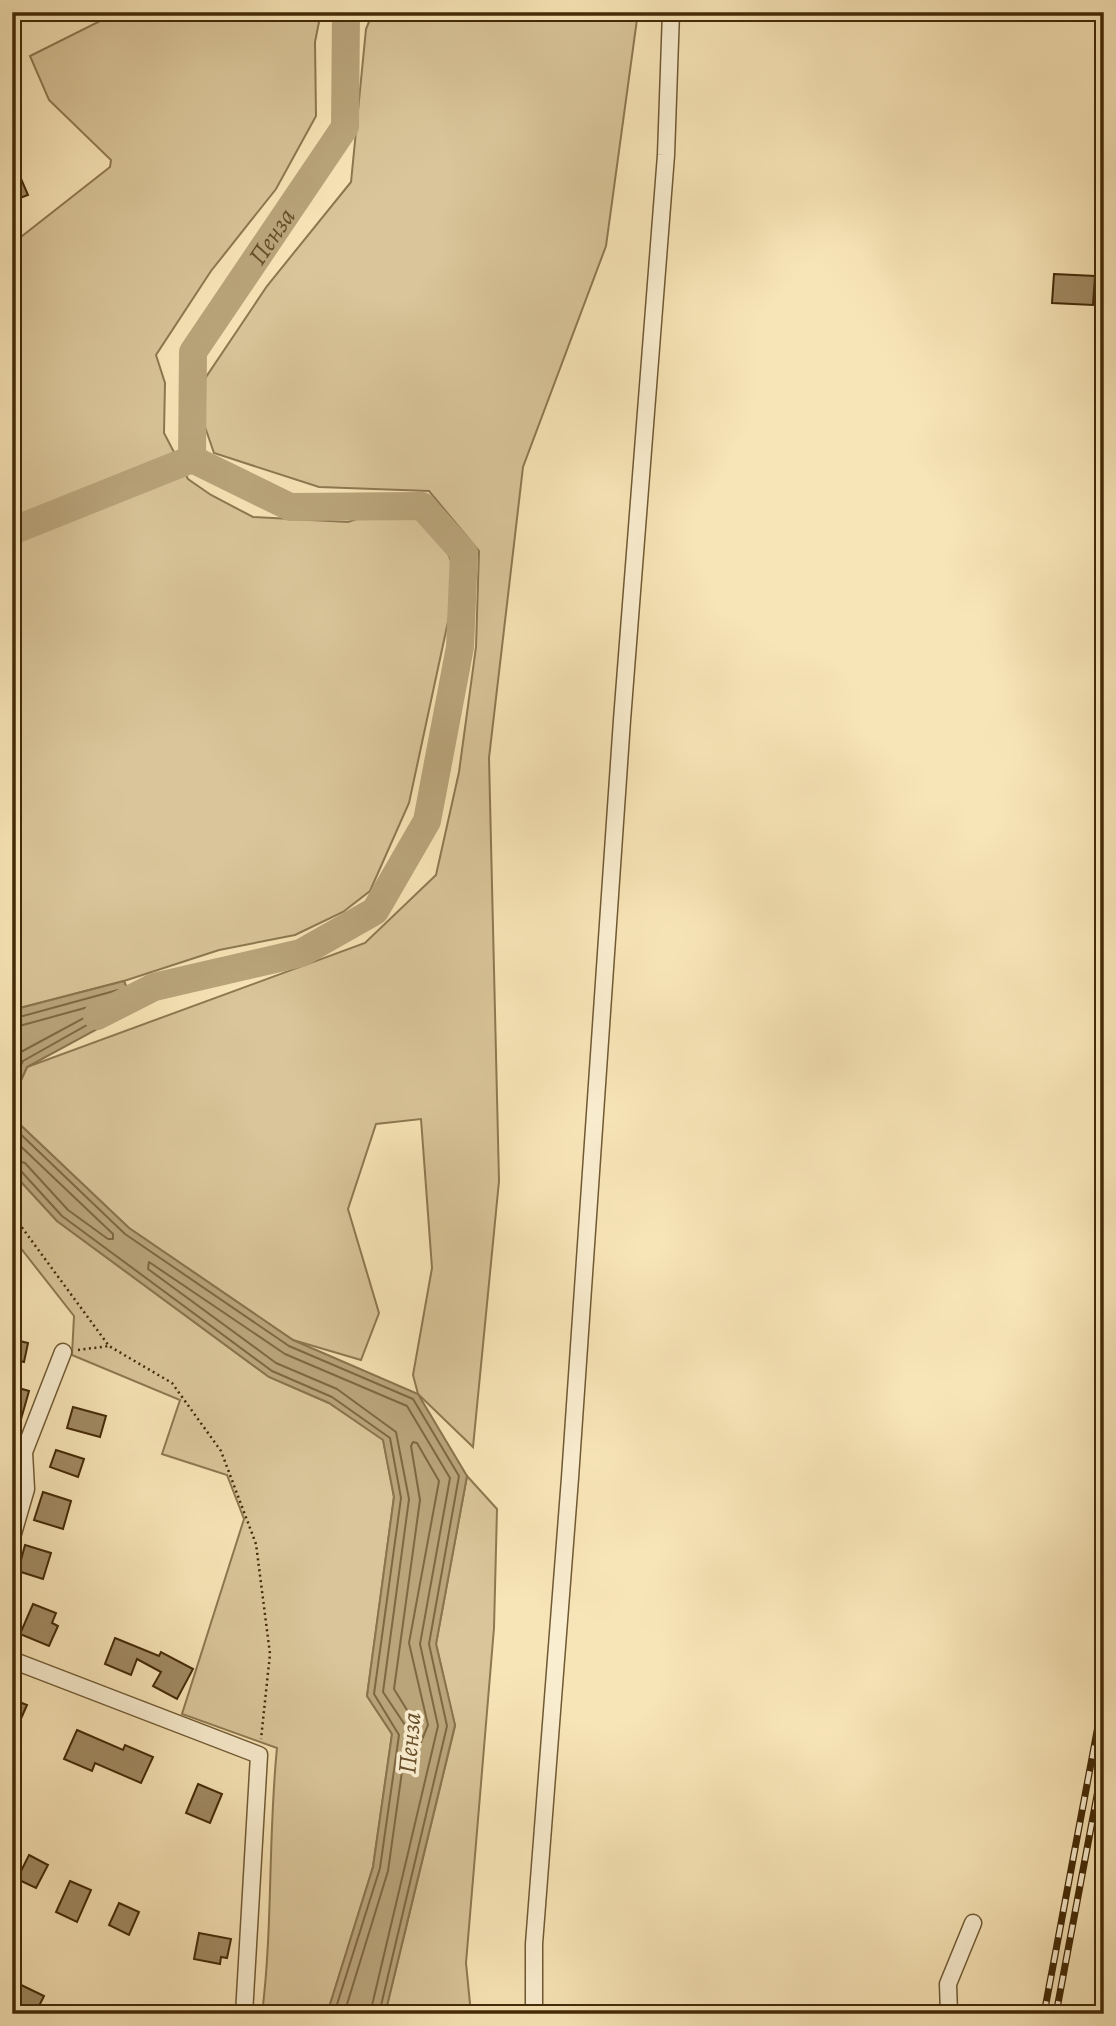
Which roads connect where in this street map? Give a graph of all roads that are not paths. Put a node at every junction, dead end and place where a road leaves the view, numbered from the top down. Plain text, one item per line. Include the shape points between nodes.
1 (671, 12) edge
2 (63, 1352) road end
3 (18, 1450) edge
4 (12, 1537) edge
5 (12, 1660) edge
6 (973, 1923) dead end
7 (244, 2014) edge
8 (534, 2014) edge
9 (949, 2014) edge

1 - 8 street via 666,155 534,1944
2 - 3 street
3 - 4 street via 26,1489
5 - 7 street via 259,1755
6 - 9 street via 948,1984

